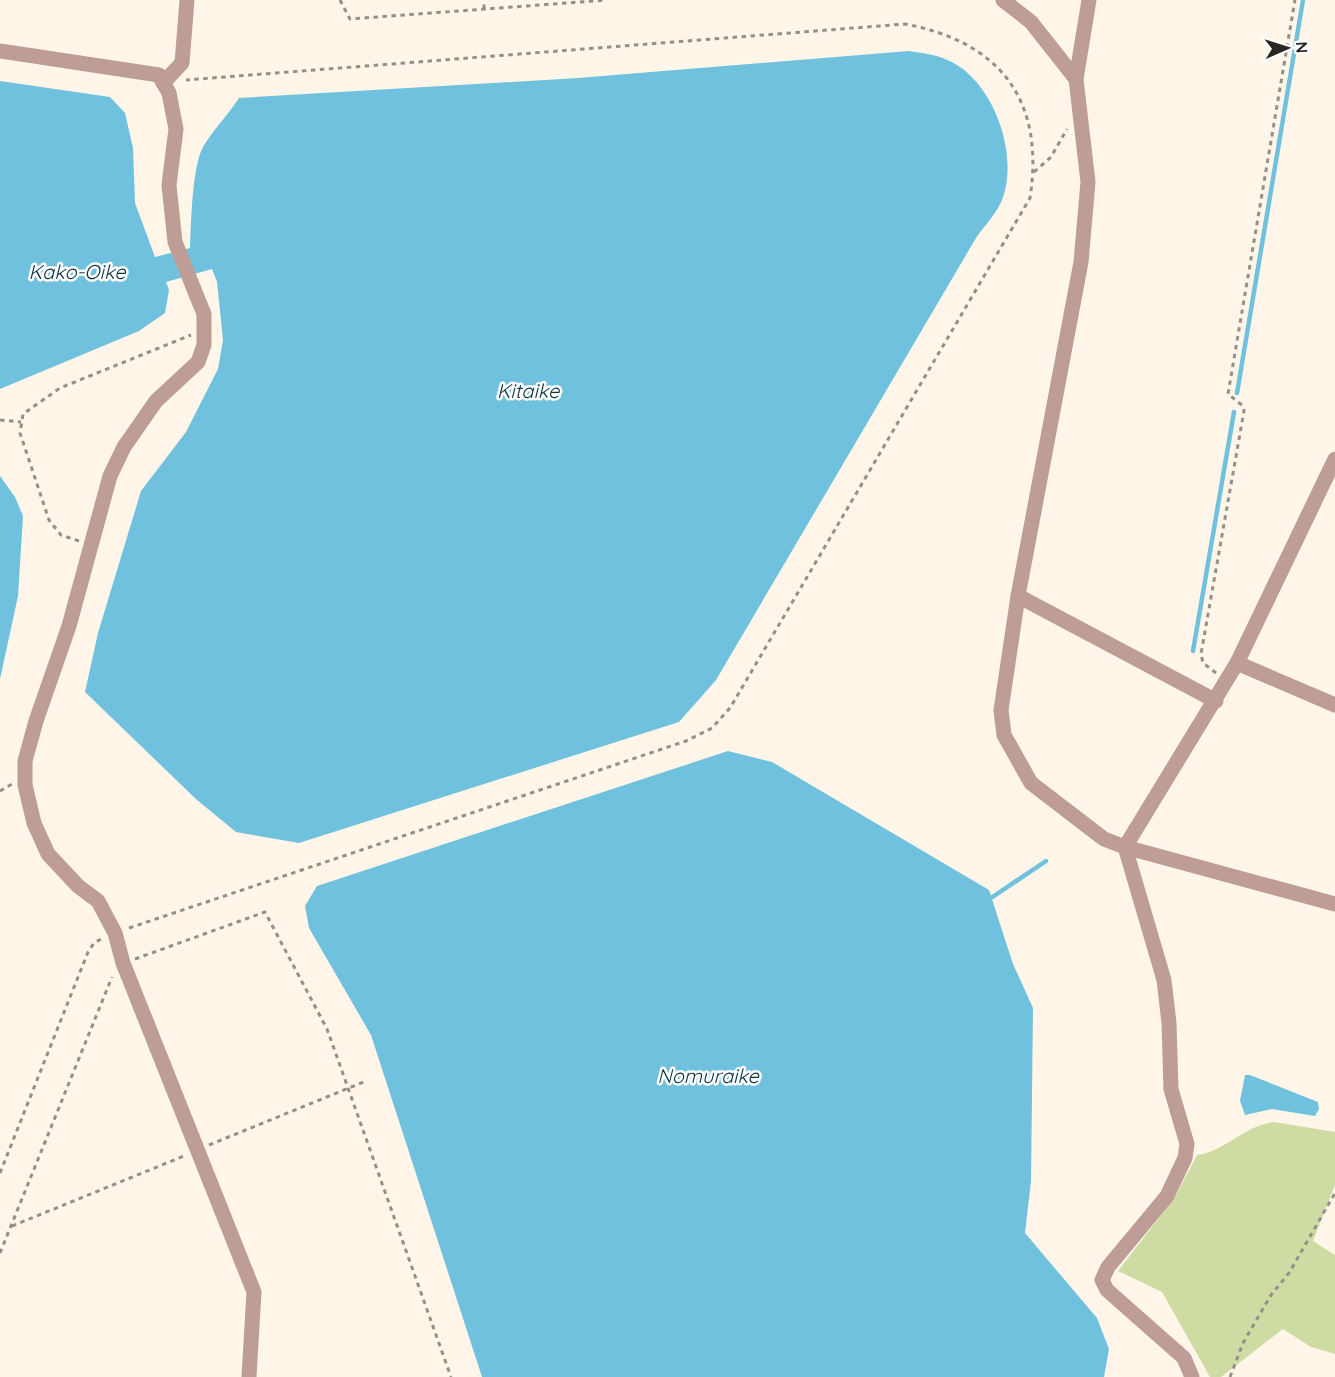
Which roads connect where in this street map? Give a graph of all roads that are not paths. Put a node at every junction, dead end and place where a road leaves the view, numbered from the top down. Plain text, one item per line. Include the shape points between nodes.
1 (187, 0) edge
2 (1003, 0) edge
3 (1089, 0) edge
4 (0, 51) edge
5 (1076, 79) junction
6 (163, 83) junction
7 (1335, 459) edge
8 (1018, 596) junction
9 (1237, 663) junction
10 (1216, 701) junction
11 (1335, 705) edge
12 (1125, 847) junction
13 (1335, 904) edge
14 (249, 1377) edge
15 (1192, 1377) edge

1 - 6 street via 182,63
2 - 5 street via 1031,22
3 - 5 street
4 - 6 street via 159,75
5 - 8 street via 1088,182 1087,216
6 - 14 street via 170,93 176,129 169,185 175,242 204,314 204,345 198,362 156,401 124,447 110,477 69,626 36,721 25,761 25,786 34,823 48,854 98,901 115,933 123,963 254,1292
7 - 9 street
8 - 10 street
8 - 12 street via 1001,710 1004,735 1031,783 1104,839
9 - 10 street
9 - 11 street
10 - 12 street
12 - 13 street
12 - 15 street via 1164,980 1171,1089 1187,1144 1185,1158 1167,1196 1108,1266 1102,1280 1107,1290 1184,1358

